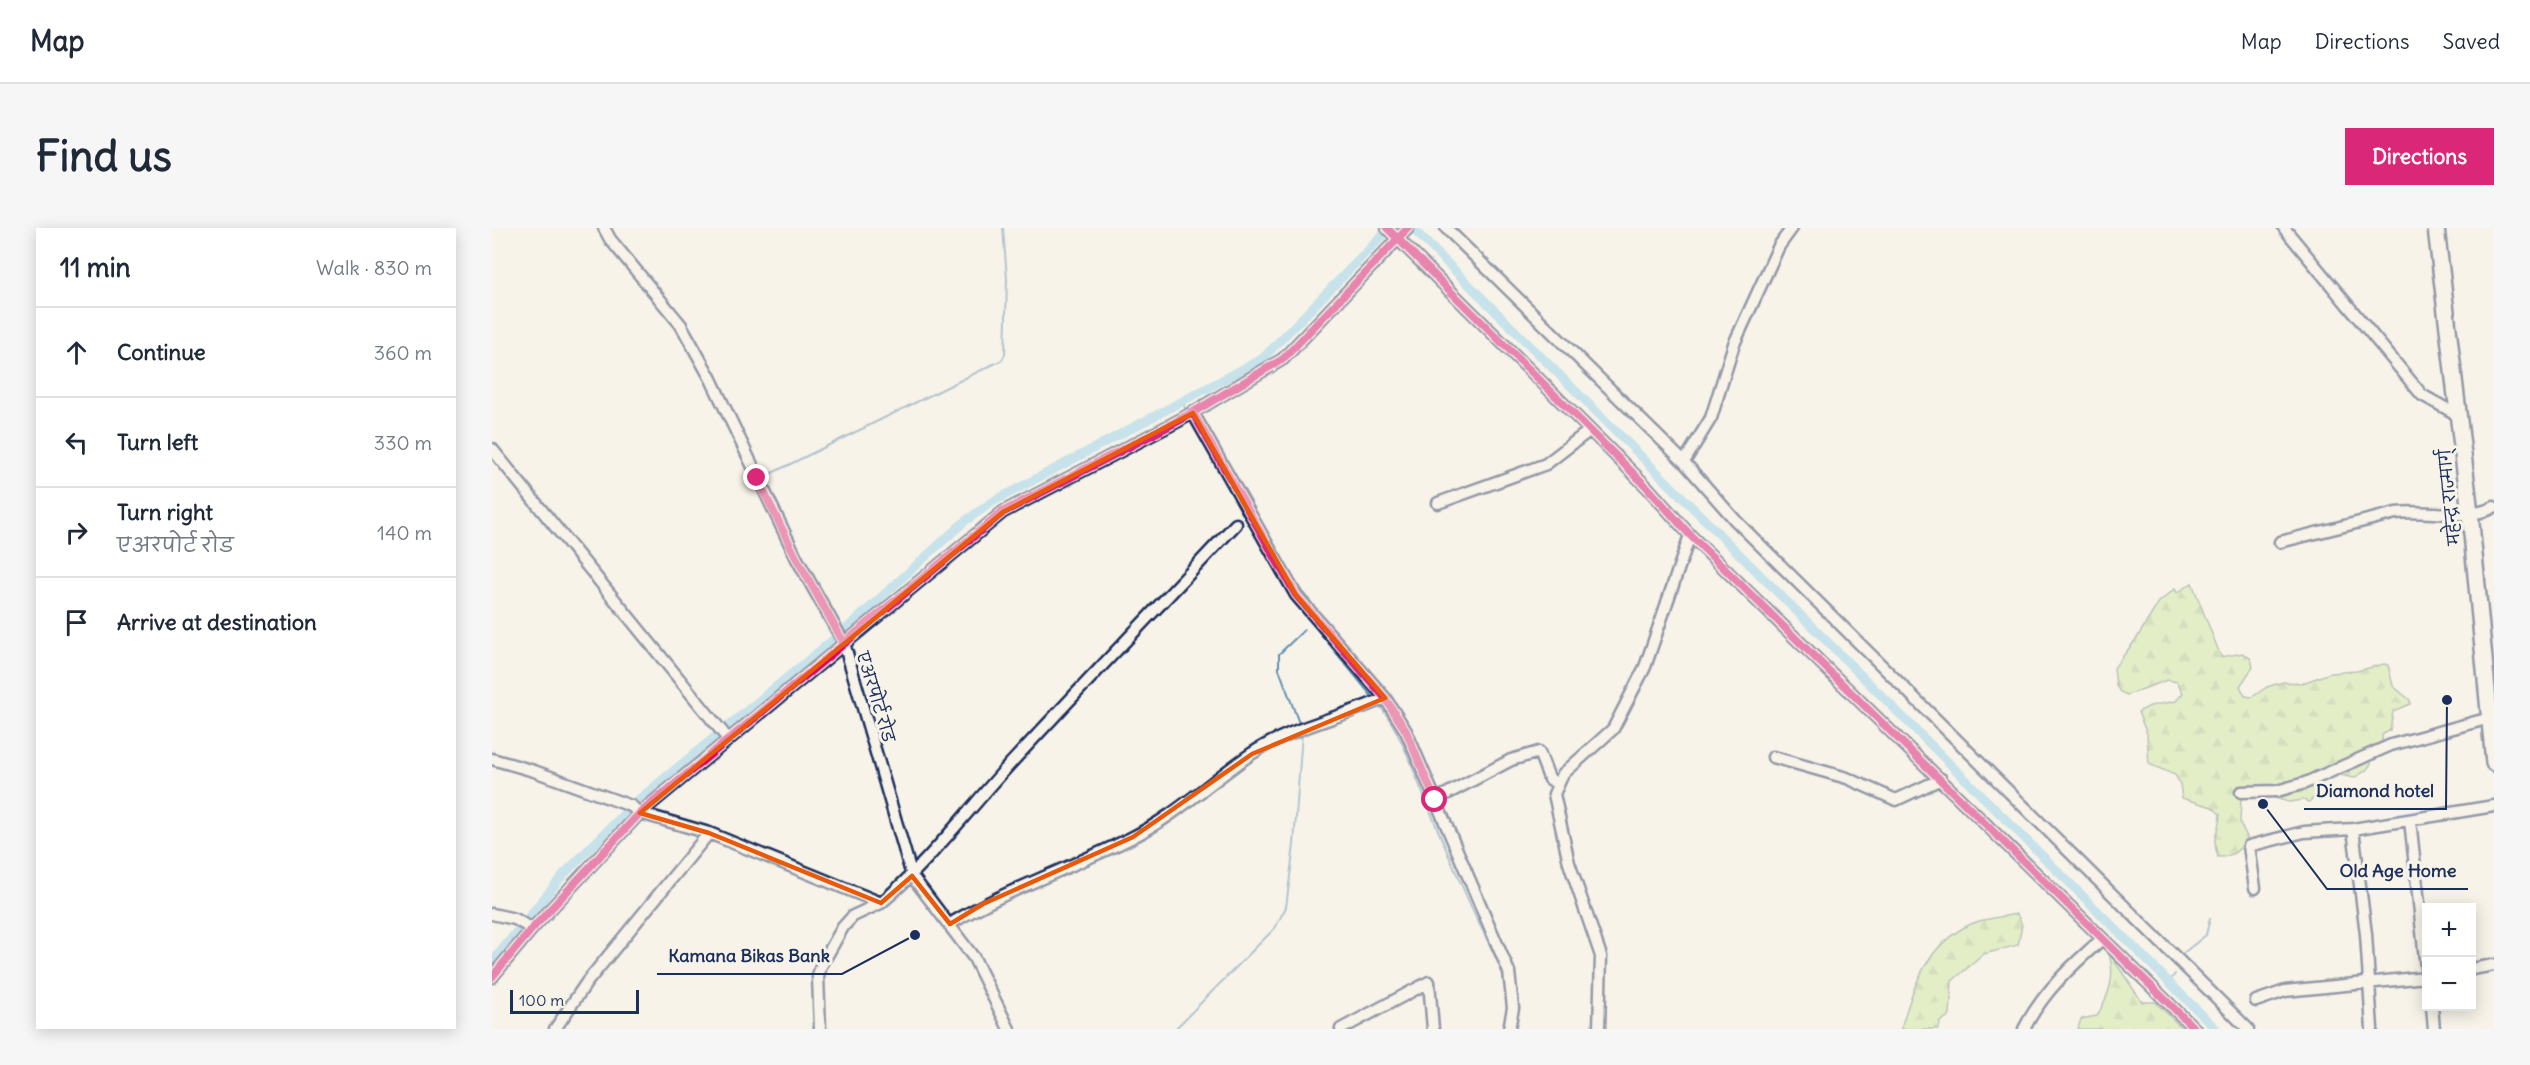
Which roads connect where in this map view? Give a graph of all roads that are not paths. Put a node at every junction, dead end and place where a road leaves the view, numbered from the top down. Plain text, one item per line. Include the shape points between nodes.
1 (604, 228) edge
2 (1387, 228) edge
3 (1408, 228) edge
4 (1446, 228) edge
5 (1792, 228) edge
6 (2284, 228) edge
7 (2436, 228) edge
8 (1398, 238) junction
9 (2458, 415) junction
10 (1188, 416) junction
11 (1590, 430) junction
12 (492, 449) edge
13 (1684, 462) junction
14 (1438, 503) dead end
15 (2494, 507) edge
16 (2470, 513) junction
17 (1236, 524) dead end
18 (1690, 536) junction
19 (2280, 542) dead end
20 (844, 643) junction
21 (1385, 698) junction
22 (2490, 718) junction
23 (724, 734) junction
24 (1773, 757) dead end
25 (492, 759) edge
26 (2494, 763) edge
27 (1941, 779) junction
28 (1558, 786) junction
29 (2241, 792) dead end
30 (1435, 800) junction
31 (2494, 806) edge
32 (635, 809) junction
33 (2410, 820) junction
34 (2354, 829) junction
35 (709, 833) junction
36 (912, 876) junction
37 (2255, 888) dead end
38 (881, 903) junction
39 (492, 914) edge
40 (950, 924) junction
41 (530, 928) junction
42 (2102, 939) junction
43 (2426, 957) edge
44 (2494, 965) edge
45 (2476, 968) edge
46 (492, 977) edge
47 (2422, 978) edge
48 (2370, 983) junction
49 (2256, 1001) dead end
50 (2432, 1011) edge
51 (555, 1029) edge
52 (820, 1029) edge
53 (1008, 1029) edge
54 (1341, 1029) edge
55 (1433, 1029) edge
56 (1509, 1029) edge
57 (1599, 1029) edge
58 (2024, 1029) edge
59 (2195, 1029) edge
60 (2248, 1029) edge
61 (2372, 1029) edge
62 (2434, 1029) edge

1 - 20 street, एअरपोर्ट रोड via 681,325 797,559
2 - 8 street
3 - 8 street
4 - 13 street
5 - 13 street via 1779,246 1734,344 1711,418
6 - 9 street via 2422,395
7 - 9 highway, महेन्द्र राज्मार्ग्
8 - 10 street via 1283,359
8 - 11 street
9 - 16 highway, महेन्द्र राज्मार्ग्
10 - 20 street via 1003,512
10 - 21 street via 1296,595
11 - 14 street via 1546,464
11 - 18 street
12 - 23 street
13 - 60 street via 1736,521
15 - 16 street via 2483,514
16 - 19 street via 2396,513
16 - 22 highway, महेन्द्र राज्मार्ग्
17 - 36 street via 958,820
18 - 27 street
18 - 28 street via 1646,667 1613,729 1563,774
20 - 23 street
20 - 36 street, एअरपोर्ट रोड
21 - 30 street via 1406,731
21 - 40 street via 1252,753 1133,837 983,904
22 - 26 highway, महेन्द्र राज्मार्ग्
22 - 29 street via 2391,745 2306,783 2277,791
23 - 32 street
24 - 27 street via 1848,778 1896,800
25 - 32 street
27 - 42 street
28 - 30 street via 1549,778 1539,752 1511,760
28 - 57 street via 1554,794 1569,863 1600,956
30 - 56 street via 1509,972 1513,1008
31 - 33 street
32 - 35 street
32 - 41 street
33 - 34 street
33 - 43 street
34 - 37 street via 2304,832 2248,846
34 - 48 street
35 - 38 street
35 - 51 street via 587,982
36 - 38 street
36 - 40 street, एअरपोर्ट रोड
38 - 52 street via 853,916 821,966
39 - 41 street via 515,919
40 - 53 street, एअरपोर्ट रोड via 974,958
41 - 46 street
42 - 58 street via 2062,973
42 - 59 street
44 - 45 street
47 - 48 street
48 - 49 street via 2285,991
48 - 61 street
50 - 62 street
54 - 55 street via 1429,982

